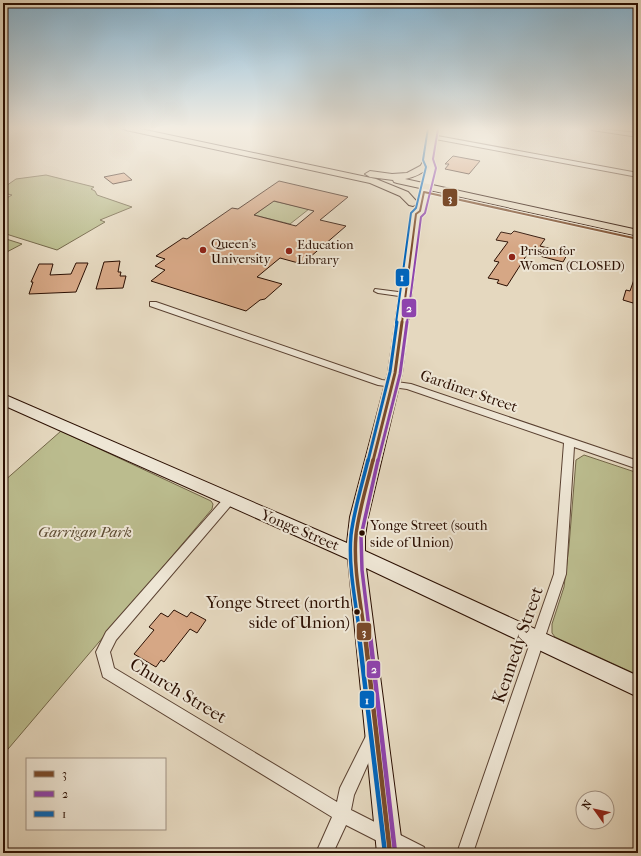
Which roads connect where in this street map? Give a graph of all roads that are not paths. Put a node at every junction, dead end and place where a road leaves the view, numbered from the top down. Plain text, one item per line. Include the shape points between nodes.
1 (325, 168) edge
2 (420, 168) edge
3 (431, 168) edge
4 (600, 168) edge
5 (638, 175) edge
6 (372, 178) junction
7 (421, 188) junction
8 (414, 209) junction
9 (638, 233) edge
10 (638, 239) edge
11 (378, 290) dead end
12 (406, 295) junction
13 (152, 304) dead end
14 (393, 384) junction
15 (5, 402) edge
16 (569, 442) junction
17 (638, 465) edge
18 (229, 500) junction
19 (356, 555) junction
20 (539, 640) junction
21 (638, 687) edge
22 (375, 733) junction
23 (342, 814) junction
24 (389, 845) edge
25 (324, 853) edge
26 (418, 853) edge
27 (465, 853) edge

1 - 6 main road
2 - 6 main road via 409,175
3 - 7 main road
4 - 5 street
6 - 7 main road
6 - 8 main road via 404,194
7 - 8 main road via 420,211
7 - 9 main road
7 - 10 main road
8 - 12 main road
11 - 12 street
12 - 14 main road
13 - 14 street, Gardiner Street via 381,383
14 - 16 street, Gardiner Street via 408,386
14 - 19 main road via 359,517
15 - 18 main road, Yonge Street
16 - 17 street, Gardiner Street
16 - 20 street, Kennedy Street via 560,574
18 - 19 main road, Yonge Street
18 - 23 street, Church Street via 111,636 103,652 108,672
19 - 20 main road, Yonge Street
19 - 22 main road
20 - 21 main road, Yonge Street
20 - 27 street, Kennedy Street
22 - 23 street via 346,794
22 - 24 main road
23 - 24 street, Church Street
23 - 25 street
24 - 26 street, Church Street

